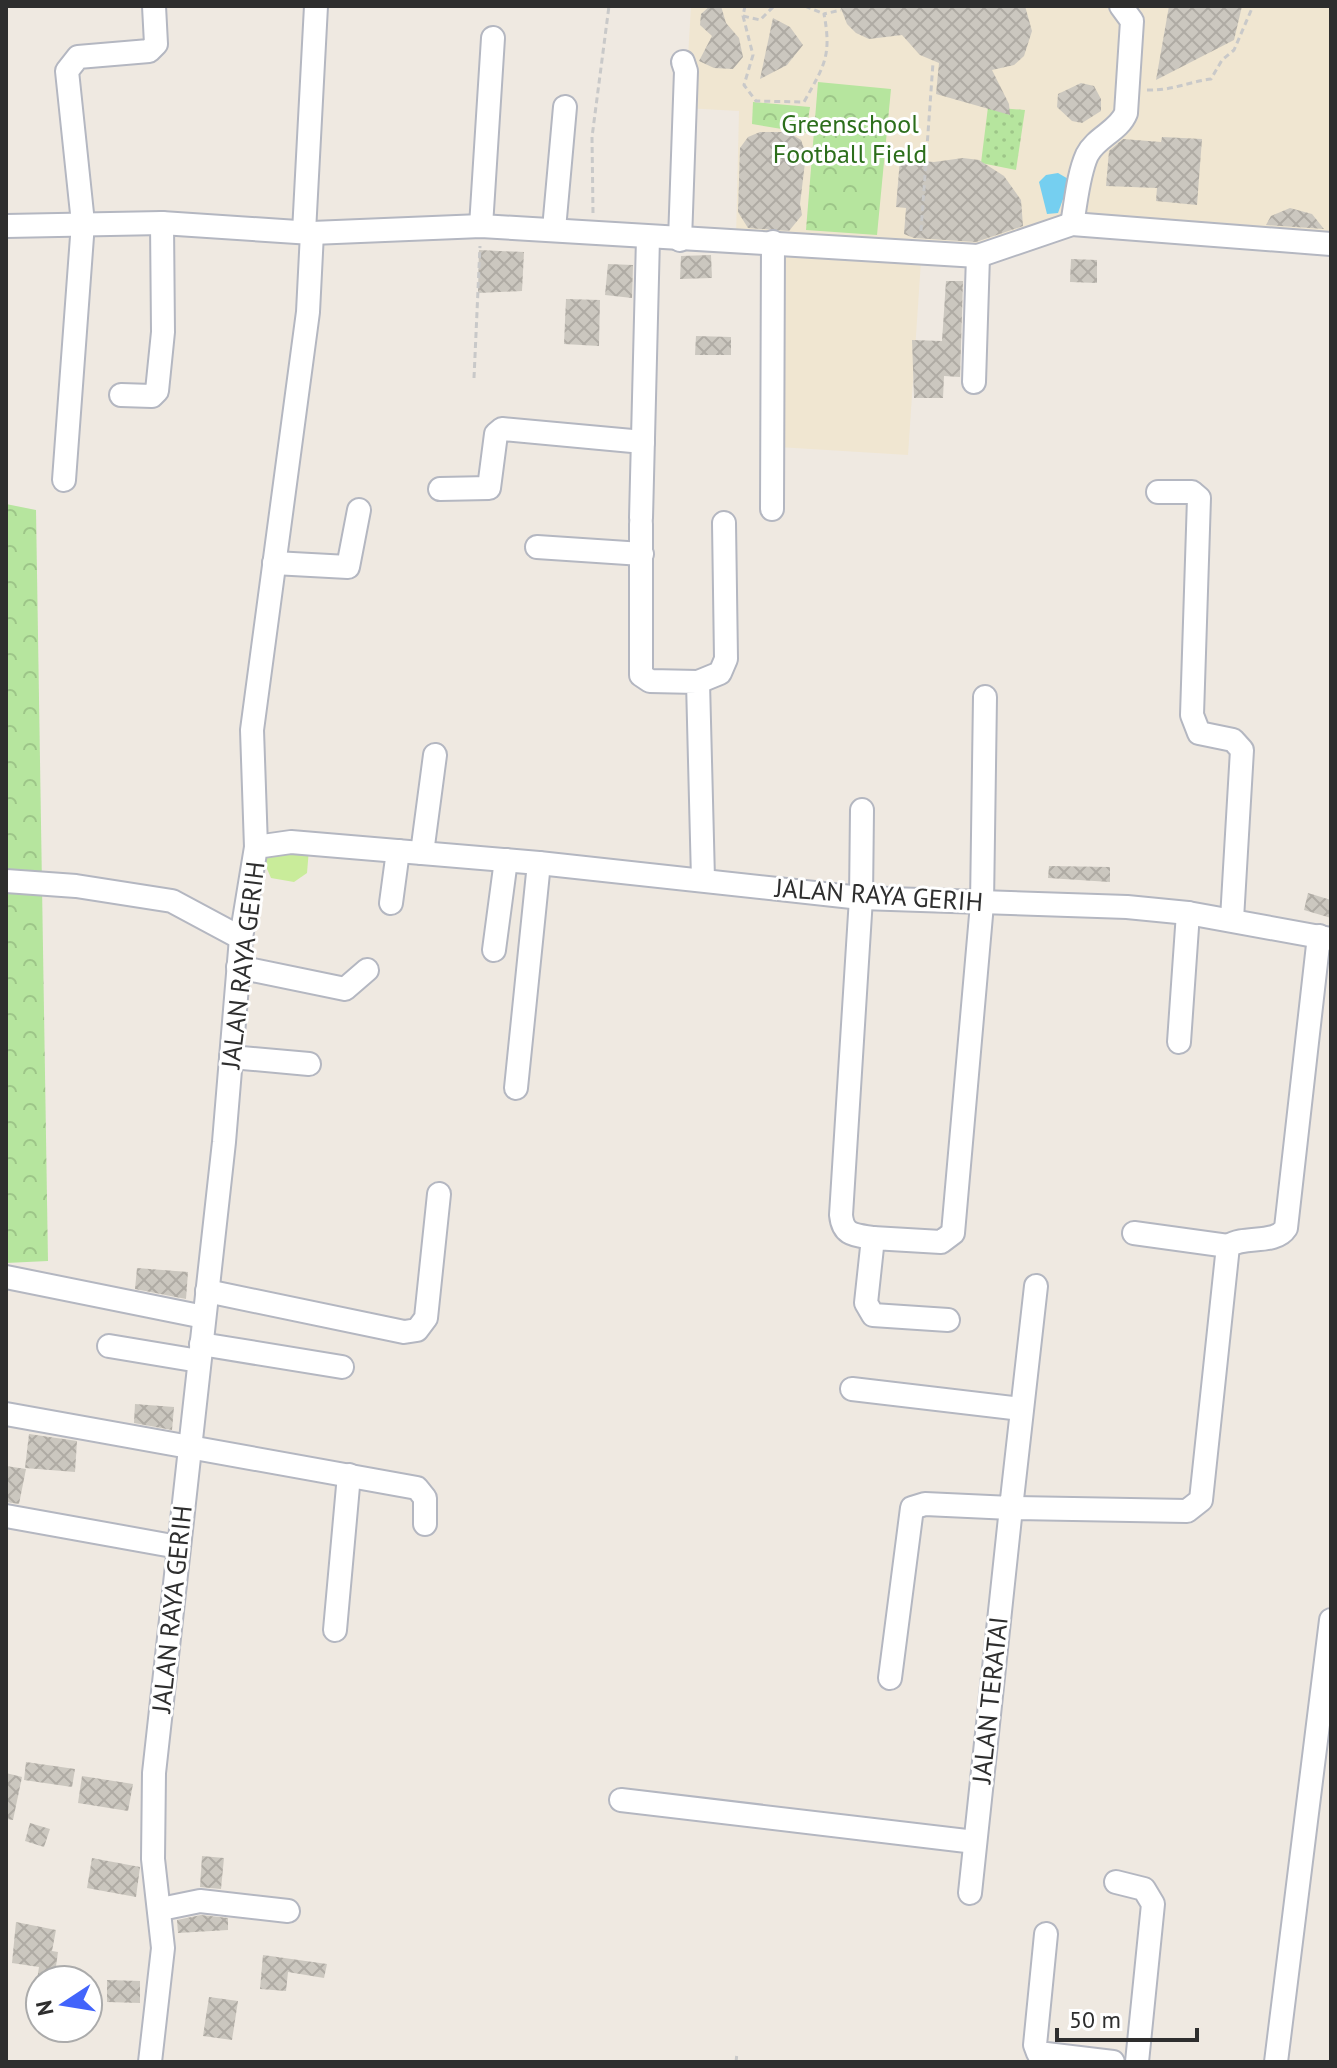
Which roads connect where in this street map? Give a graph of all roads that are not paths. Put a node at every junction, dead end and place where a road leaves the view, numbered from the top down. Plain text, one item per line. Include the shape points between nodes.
1 (154, 6) edge
2 (316, 6) edge
3 (1121, 6) edge
4 (493, 38) dead end
5 (683, 62) dead end
6 (565, 107) dead end
7 (83, 223) junction
8 (162, 223) junction
9 (1072, 224) junction
10 (6, 226) edge
11 (481, 226) junction
12 (554, 229) junction
13 (308, 233) junction
14 (648, 238) junction
15 (680, 240) junction
16 (773, 242) junction
17 (1331, 244) edge
18 (978, 256) junction
19 (974, 382) dead end
20 (121, 395) dead end
21 (643, 442) junction
22 (64, 480) dead end
23 (440, 489) dead end
24 (1158, 492) dead end
25 (772, 509) dead end
26 (359, 510) dead end
27 (724, 523) dead end
28 (537, 547) dead end
29 (642, 554) junction
30 (274, 563) junction
31 (698, 682) junction
32 (985, 697) dead end
33 (435, 755) dead end
34 (862, 810) dead end
35 (256, 847) junction
36 (398, 851) junction
37 (422, 853) junction
38 (506, 860) junction
39 (539, 863) junction
40 (703, 879) junction
41 (6, 881) edge
42 (861, 898) junction
43 (391, 903) dead end
44 (982, 904) junction
45 (1188, 913) junction
46 (1232, 919) junction
47 (1325, 937) edge
48 (241, 938) junction
49 (494, 950) dead end
50 (238, 967) junction
51 (367, 970) dead end
52 (1179, 1042) dead end
53 (231, 1057) junction
54 (309, 1064) dead end
55 (516, 1088) dead end
56 (439, 1194) dead end
57 (1134, 1233) dead end
58 (873, 1238) junction
59 (1228, 1246) junction
60 (6, 1277) edge
61 (1036, 1286) dead end
62 (207, 1291) junction
63 (204, 1317) junction
64 (948, 1320) dead end
65 (109, 1346) dead end
66 (200, 1352) junction
67 (342, 1367) dead end
68 (852, 1389) dead end
69 (1021, 1409) junction
70 (6, 1414) edge
71 (190, 1445) junction
72 (349, 1475) junction
73 (1011, 1508) junction
74 (6, 1516) edge
75 (425, 1524) dead end
76 (178, 1547) junction
77 (1331, 1620) edge
78 (335, 1630) dead end
79 (890, 1678) dead end
80 (621, 1800) dead end
81 (975, 1842) junction
82 (1116, 1882) dead end
83 (970, 1893) dead end
84 (161, 1909) junction
85 (288, 1911) dead end
86 (1046, 1934) dead end
87 (150, 2062) edge
88 (1111, 2062) edge
89 (1137, 2062) edge
90 (1276, 2062) edge

1 - 7 street via 156,44 149,51 78,57 67,71
2 - 13 street
3 - 9 street via 1132,21 1123,121 1086,156
4 - 11 street
5 - 15 street
6 - 12 street
7 - 8 street
7 - 10 street
7 - 22 street
8 - 13 street
8 - 20 street via 163,332 157,391 152,396
9 - 17 street
9 - 18 street
11 - 12 street
11 - 13 street
12 - 14 street
13 - 30 street via 308,312
14 - 15 street
14 - 21 street
15 - 16 street
16 - 18 street
16 - 25 street
18 - 19 street
21 - 23 street via 502,429 496,434 489,488
21 - 29 street
24 - 46 street via 1192,492 1199,498 1192,720 1199,733 1233,740 1242,750
26 - 30 street via 348,567
27 - 31 street via 726,659 720,673
28 - 29 street
29 - 31 street via 642,678
30 - 35 street via 252,730
31 - 40 street
32 - 44 street
33 - 37 street
34 - 42 street
35 - 36 street, JALAN RAYA GERIH via 291,842
35 - 48 street, JALAN RAYA GERIH
36 - 37 street, JALAN RAYA GERIH
36 - 43 street
37 - 38 street, JALAN RAYA GERIH
38 - 39 street, JALAN RAYA GERIH
38 - 49 street
39 - 40 street, JALAN RAYA GERIH
39 - 55 street
40 - 42 street, JALAN RAYA GERIH
41 - 48 street via 172,901
42 - 44 street, JALAN RAYA GERIH
42 - 58 street via 841,1215 848,1233
44 - 45 street, JALAN RAYA GERIH
44 - 58 street via 953,1233 941,1242
45 - 46 street, JALAN RAYA GERIH
45 - 52 street
46 - 47 street, JALAN RAYA GERIH
47 - 59 street via 1286,1228 1278,1236
48 - 50 street, JALAN RAYA GERIH
50 - 51 street via 345,989
50 - 53 street, JALAN RAYA GERIH
53 - 54 street
53 - 62 street, JALAN RAYA GERIH
56 - 62 street via 426,1318 417,1330 404,1332
57 - 59 street
58 - 64 street via 868,1310 873,1315
59 - 73 street via 1196,1508
60 - 63 street
61 - 69 street, JALAN TERATAI
62 - 63 street, JALAN RAYA GERIH
63 - 66 street, JALAN RAYA GERIH
65 - 66 street
66 - 67 street
66 - 71 street, JALAN RAYA GERIH
68 - 69 street
69 - 73 street, JALAN TERATAI
70 - 71 street
71 - 72 street
71 - 76 street, JALAN RAYA GERIH
72 - 75 street via 417,1488 425,1498
72 - 78 street
73 - 79 street via 912,1508
73 - 81 street, JALAN TERATAI
74 - 76 street
76 - 84 street, JALAN RAYA GERIH via 153,1798 153,1859
77 - 90 street
80 - 81 street
81 - 83 street, JALAN TERATAI
82 - 89 street via 1144,1889 1153,1904
84 - 85 street via 200,1901
84 - 87 street, JALAN RAYA GERIH via 163,1948
86 - 88 street via 1038,2053

